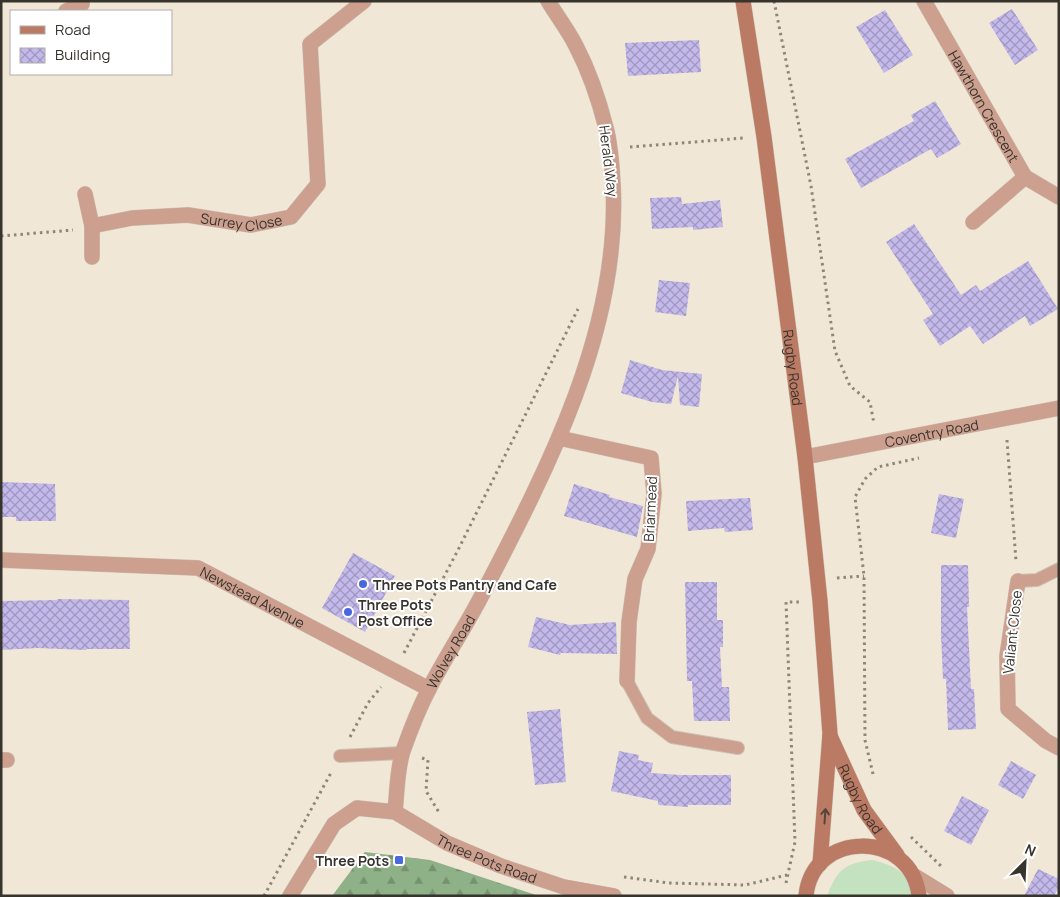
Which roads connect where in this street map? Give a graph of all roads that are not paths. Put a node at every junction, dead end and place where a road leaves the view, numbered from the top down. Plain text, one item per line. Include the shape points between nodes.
1 (364, 1) edge
2 (548, 1) edge
3 (742, 1) edge
4 (924, 1) edge
5 (86, 5) edge
6 (69, 10) edge
7 (1025, 177) junction
8 (85, 194) dead end
9 (1059, 197) edge
10 (973, 222) dead end
11 (92, 226) junction
12 (92, 257) dead end
13 (604, 304) joint
14 (1059, 408) edge
15 (559, 438) junction
16 (805, 457) junction
17 (1, 560) edge
18 (1059, 569) edge
19 (1018, 581) joint
20 (626, 681) joint
21 (429, 689) junction
22 (830, 734) junction
23 (738, 748) dead end
24 (1059, 748) edge
25 (402, 753) junction
26 (340, 756) road end
27 (395, 812) junction
28 (900, 858) junction
29 (820, 864) junction
30 (913, 875) junction
31 (563, 891) edge
32 (290, 896) edge
33 (614, 896) edge
34 (806, 896) edge
35 (919, 896) edge
36 (947, 896) edge

1 - 11 street, Surrey Close via 310,44 318,184 291,217 251,224 178,215 132,218
2 - 13 street, Herald Way via 576,45 594,86 607,130 614,233
3 - 16 main road, Rugby Road via 764,137
4 - 7 street, Hawthorn Crescent
5 - 6 street
7 - 9 street, Hawthorn Crescent
7 - 10 street
8 - 11 street
11 - 12 street
13 - 15 street, Wolvey Road via 588,360
14 - 16 street, Coventry Road
15 - 20 street, Briarmead via 652,458 654,494 648,549 635,579
15 - 21 street, Wolvey Road via 525,513
16 - 22 main road, Rugby Road
17 - 21 street, Newstead Avenue via 198,568
18 - 19 lane via 1037,580
19 - 24 street, Valiant Close via 1007,656 1008,709
20 - 23 lane via 647,718 672,737
21 - 25 street, Wolvey Road
22 - 28 main road, Rugby Road via 864,810
29 -> 22 main road, Rugby Road
25 - 26 lane
25 - 27 street, Wolvey Road
27 - 31 street, Three Pots Road via 447,843
27 - 32 street via 357,808 334,824
28 - 29 main road via 880,848 858,845 838,851
28 - 30 main road, Rugby Road
29 - 34 main road via 812,876
30 - 35 main road
30 - 36 street
31 - 33 street, Three Pots Road

